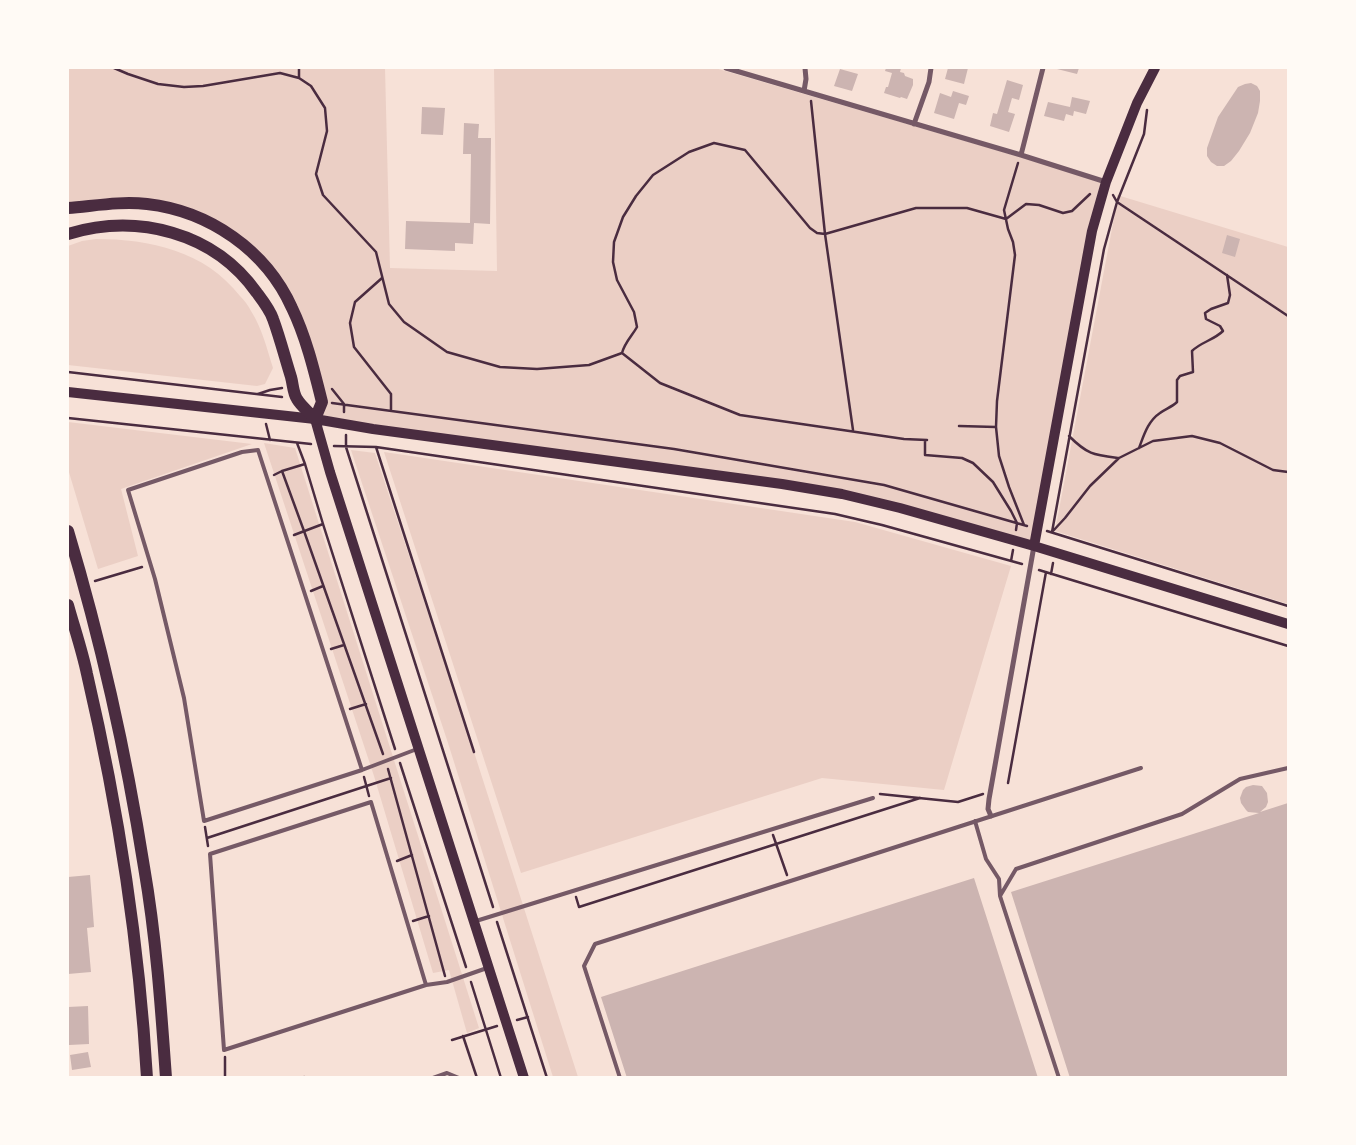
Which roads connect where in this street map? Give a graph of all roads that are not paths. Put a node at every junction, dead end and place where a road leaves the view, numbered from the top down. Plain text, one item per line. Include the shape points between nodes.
1 (726, 68) edge
2 (805, 68) edge
3 (931, 68) edge
4 (1044, 68) edge
5 (1155, 68) edge
6 (807, 91) junction
7 (914, 124) junction
8 (1021, 155) junction
9 (1106, 182) junction
10 (68, 208) edge
11 (68, 229) edge
12 (83, 229) junction
13 (68, 234) edge
14 (68, 392) edge
15 (315, 418) junction
16 (68, 531) edge
17 (1034, 546) junction
18 (68, 604) edge
19 (1288, 624) edge
20 (419, 748) junction
21 (1141, 768) dead end
22 (1288, 768) edge
23 (362, 770) junction
24 (873, 798) road end
25 (991, 816) junction
26 (975, 822) junction
27 (1000, 896) junction
28 (475, 922) junction
29 (489, 968) junction
30 (426, 984) junction
31 (147, 1078) edge
32 (166, 1078) edge
33 (433, 1078) edge
34 (459, 1078) edge
35 (524, 1078) edge
36 (620, 1078) edge
37 (1059, 1078) edge

1 - 6 street
2 - 6 street
3 - 7 street
4 - 8 street
5 - 9 main road via 1137,103
6 - 7 street
7 - 8 street
8 - 9 street
9 - 17 main road via 1092,231
10 - 15 highway via 128,203 164,207 197,217 249,249 284,292 299,324 322,402
11 - 12 lane
12 - 13 highway
12 - 15 highway via 120,226 158,228 192,240 224,259 250,284 272,317 296,398
14 - 15 main road
15 - 17 main road via 372,429 842,494
15 - 20 main road
16 - 32 highway via 107,673 127,765 156,954
17 - 19 main road
17 - 25 street via 988,808
18 - 31 highway via 100,730 124,861 137,955
20 - 23 lane
20 - 28 main road
21 - 25 lane
22 - 27 lane via 1240,779 1182,814 1016,870
23 - 23 lane via 204,821 184,698 128,490 242,452 258,450
24 - 28 lane
25 - 26 lane
26 - 27 lane via 986,859 999,879
26 - 36 lane via 595,944 584,966
27 - 37 lane
28 - 29 main road
29 - 30 lane via 447,982
29 - 35 main road
30 - 30 lane via 224,1050 210,854 371,802
33 - 34 lane via 447,1073

